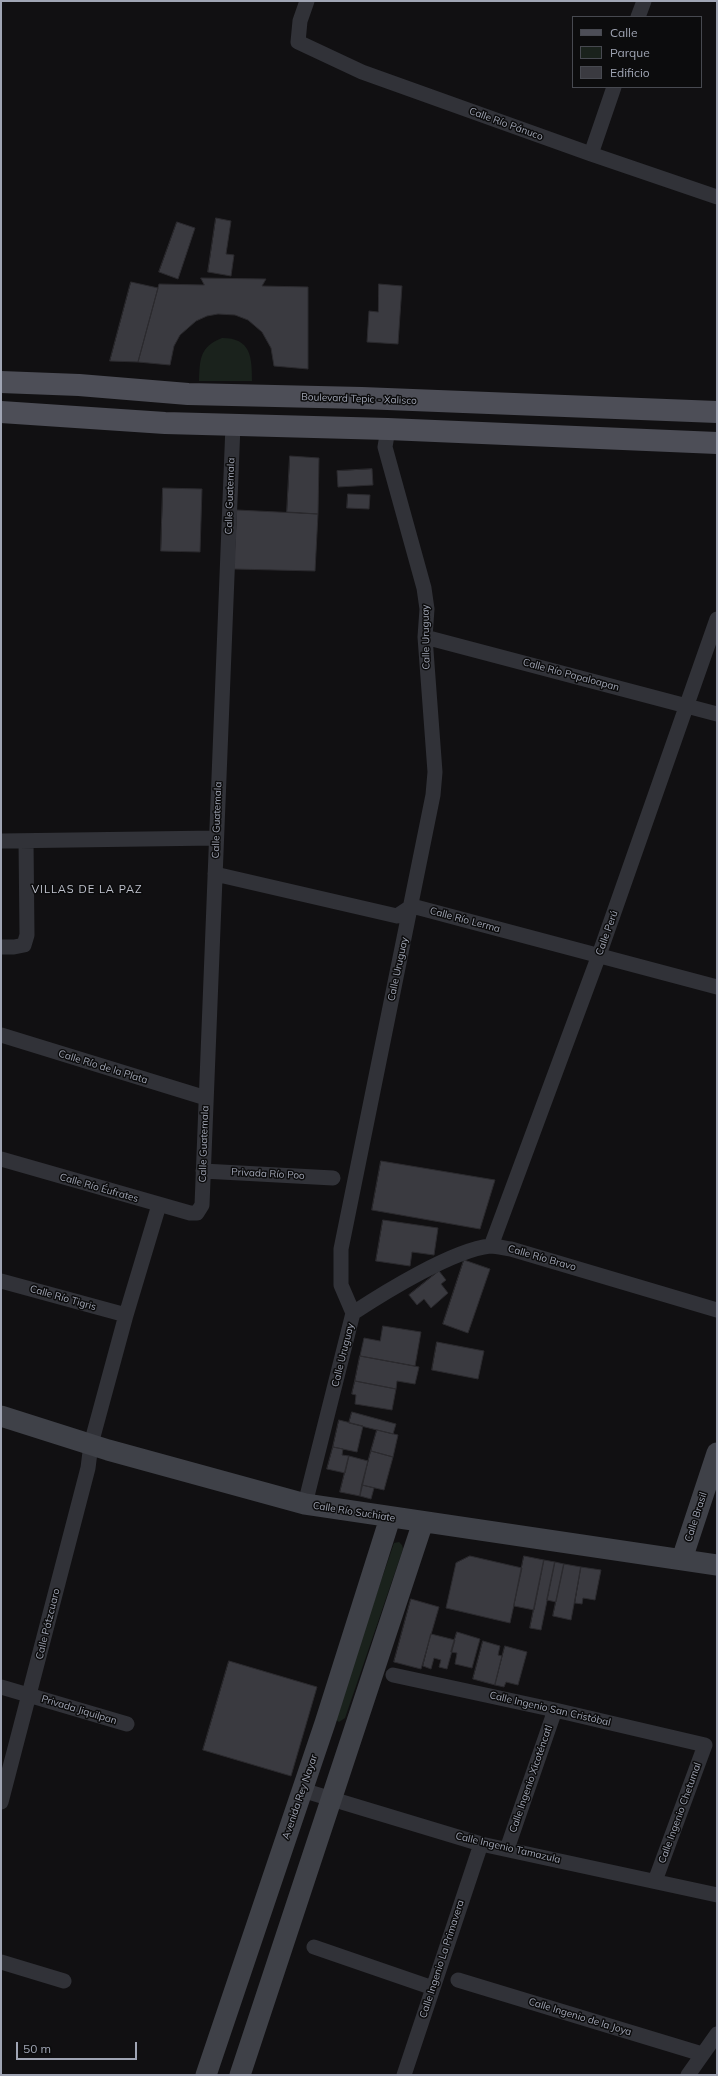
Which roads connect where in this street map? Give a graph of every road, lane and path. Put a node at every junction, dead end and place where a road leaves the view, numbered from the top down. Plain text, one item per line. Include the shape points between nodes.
1 (307, 1) edge
2 (644, 1) edge
3 (638, 16) edge
4 (614, 88) edge
5 (591, 154) junction
6 (717, 197) edge
7 (1, 382) edge
8 (79, 385) junction
9 (262, 396) junction
10 (1, 402) edge
11 (545, 406) junction
12 (1, 412) edge
13 (717, 412) edge
14 (166, 423) junction
15 (233, 426) junction
16 (388, 429) junction
17 (717, 430) edge
18 (655, 440) junction
19 (717, 443) edge
20 (717, 619) edge
21 (425, 637) junction
22 (688, 706) junction
23 (717, 714) edge
24 (216, 838) junction
25 (1, 841) edge
26 (26, 841) junction
27 (215, 874) junction
28 (412, 906) junction
29 (1, 947) edge
30 (599, 955) junction
31 (717, 987) edge
32 (1, 1035) edge
33 (206, 1098) junction
34 (1, 1159) edge
35 (203, 1171) junction
36 (333, 1178) dead end
37 (158, 1205) junction
38 (197, 1213) joint
39 (491, 1246) junction
40 (1, 1281) edge
41 (717, 1310) edge
42 (353, 1313) junction
43 (126, 1315) junction
44 (1, 1416) edge
45 (91, 1444) junction
46 (717, 1453) edge
47 (306, 1504) junction
48 (390, 1518) junction
49 (423, 1522) junction
50 (682, 1559) junction
51 (717, 1565) edge
52 (394, 1675) dead end
53 (1, 1687) edge
54 (30, 1695) junction
55 (555, 1710) junction
56 (325, 1723) junction
57 (128, 1724) dead end
58 (354, 1732) junction
59 (705, 1745) joint
60 (302, 1790) junction
61 (331, 1798) junction
62 (1, 1802) edge
63 (481, 1844) junction
64 (507, 1849) junction
65 (654, 1881) junction
66 (717, 1895) edge
67 (314, 1947) dead end
68 (1, 1962) edge
69 (458, 1980) dead end
70 (64, 1982) dead end
71 (433, 1988) junction
72 (717, 2034) edge
73 (702, 2054) junction
74 (206, 2075) edge
75 (240, 2075) edge
76 (404, 2075) edge
77 (688, 2075) edge

1 - 5 street, Calle Río Pánuco via 300,21 298,42 362,72
2 - 3 street
4 - 5 street
5 - 6 street, Calle Río Pánuco
7 - 8 main road, Boulevard Tepic - Xalisco
8 - 9 main road, Boulevard Tepic - Xalisco via 188,394
8 - 10 main road via 72,398 67,400
9 - 11 main road, Boulevard Tepic - Xalisco
9 - 14 main road via 248,416 241,418 182,413 173,416
11 - 13 main road, Boulevard Tepic - Xalisco
11 - 16 main road via 514,415 412,418
12 - 14 main road
14 - 15 main road
15 - 16 main road
15 - 24 street, Calle Guatemala
16 - 18 main road
16 - 21 street, Calle Uruguay via 385,447 424,588 427,609
17 - 18 main road via 667,431
18 - 19 main road
20 - 22 street, Calle Perú
21 - 22 street, Calle Río Papaloapan
21 - 28 street, Calle Uruguay via 435,772
22 - 23 street, Calle Río Papaloapan
22 - 30 street, Calle Perú
24 - 26 street
24 - 27 street, Calle Guatemala
25 - 26 street
26 - 29 street via 27,935 24,945
27 - 28 street via 397,916
27 - 33 street, Calle Guatemala
28 - 30 street, Calle Río Lerma
28 - 42 street, Calle Uruguay via 341,1249 341,1285
30 - 31 street, Calle Río Lerma
30 - 39 street, Calle Perú
32 - 33 street, Calle Río de la Plata
33 - 35 street, Calle Guatemala
34 - 37 street, Calle Río Éufrates
35 - 36 street, Privada Río Poo
35 - 38 street, Calle Guatemala via 202,1205
37 - 38 street, Calle Río Éufrates
37 - 43 street
39 - 41 street, Calle Río Bravo via 511,1248
39 - 42 street, Calle Río Bravo via 475,1249 447,1261
40 - 43 street, Calle Río Tigris
42 - 47 street, Calle Uruguay
43 - 45 street
44 - 45 main road, Calle Río Suchiate
45 - 47 main road, Calle Río Suchiate via 180,1471
45 - 54 street, Calle Pátzcuaro via 88,1468
46 - 50 main road, Calle Brasil
47 - 48 main road, Calle Río Suchiate
48 - 49 main road, Calle Río Suchiate
48 - 56 main road, Avenida Rey Nayar
49 - 50 main road, Calle Río Suchiate
49 - 58 main road
50 - 51 main road, Calle Río Suchiate
52 - 55 street, Calle Ingenio San Cristóbal
53 - 54 street, Privada Jiquilpan
54 - 57 street, Privada Jiquilpan
54 - 62 street, Calle Pátzcuaro
55 - 59 street, Calle Ingenio San Cristóbal
55 - 64 street, Calle Ingenio Xicoténcatl
56 - 58 main road
56 - 60 main road, Avenida Rey Nayar
58 - 61 main road
59 - 65 street, Calle Ingenio Chetumal
60 - 61 street, Calle Ingenio Tamazula
60 - 74 main road, Avenida Rey Nayar
61 - 63 street, Calle Ingenio Tamazula
61 - 75 main road
63 - 64 street, Calle Ingenio Tamazula
63 - 71 street, Calle Ingenio La Primavera
64 - 65 street, Calle Ingenio Tamazula
65 - 66 street, Calle Ingenio Tamazula
67 - 71 street
68 - 70 street
69 - 73 street, Calle Ingenio de la Joya
71 - 76 street, Calle Ingenio La Primavera
72 - 73 street
73 - 77 street

